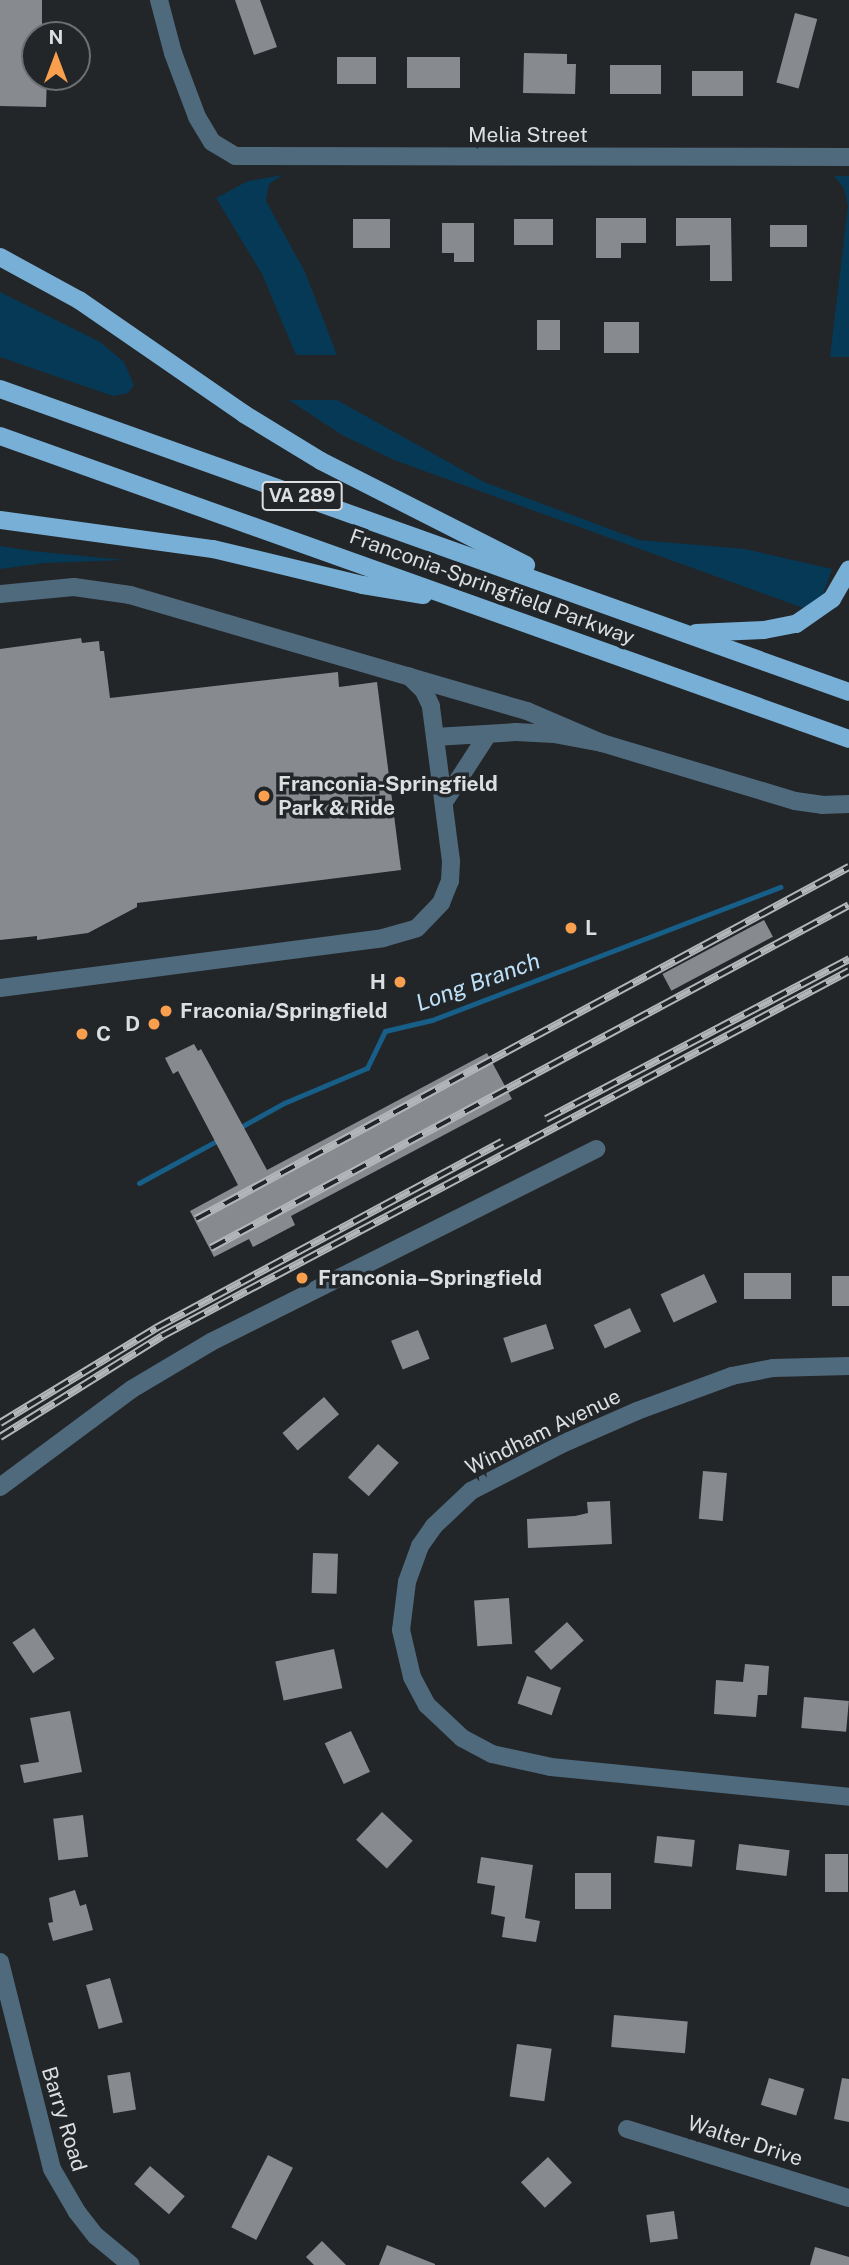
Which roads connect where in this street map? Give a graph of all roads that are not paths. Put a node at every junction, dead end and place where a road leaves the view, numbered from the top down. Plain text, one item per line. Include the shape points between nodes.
1 (159, 0) edge
2 (849, 158) edge
3 (0, 257) edge
4 (0, 389) edge
5 (0, 436) edge
6 (0, 520) edge
7 (849, 570) edge
8 (0, 594) edge
9 (468, 603) junction
10 (604, 604) junction
11 (686, 633) junction
12 (409, 676) junction
13 (849, 692) edge
14 (488, 734) junction
15 (435, 737) junction
16 (849, 739) edge
17 (603, 743) junction
18 (443, 802) junction
19 (849, 804) edge
20 (0, 988) edge
21 (596, 1149) dead end
22 (849, 1366) edge
23 (0, 1487) edge
24 (849, 1797) edge
25 (0, 1962) edge
26 (627, 2129) dead end
27 (849, 2198) edge
28 (131, 2265) edge

1 - 2 street, Melia Street via 190,103 221,151 247,158
3 - 10 main road via 79,300 232,406 321,461
4 - 10 main road, Franconia-Springfield Parkway / VA 289
5 - 9 main road, Franconia-Springfield Parkway / VA 289
6 - 9 main road via 213,549 363,585
7 - 11 main road via 832,599 796,625
8 - 12 street via 65,587 109,591
9 - 16 main road, Franconia-Springfield Parkway / VA 289
10 - 11 main road, Franconia-Springfield Parkway / VA 289
11 - 13 main road, Franconia-Springfield Parkway / VA 289
12 - 15 street via 428,698
12 - 17 street via 534,713
14 - 15 street
14 - 17 street via 537,732
14 - 18 street
15 - 18 street
17 - 19 street via 795,801
18 - 20 street via 450,881 434,913 408,932
21 - 23 street via 211,1342 132,1389
22 - 24 street, Windham Avenue via 773,1368 732,1376 575,1438 471,1491 420,1546 407,1582 401,1630 412,1677 427,1704 462,1738 492,1754 551,1767
25 - 28 street, Barry Road via 52,2169 77,2213
26 - 27 street, Walter Drive

